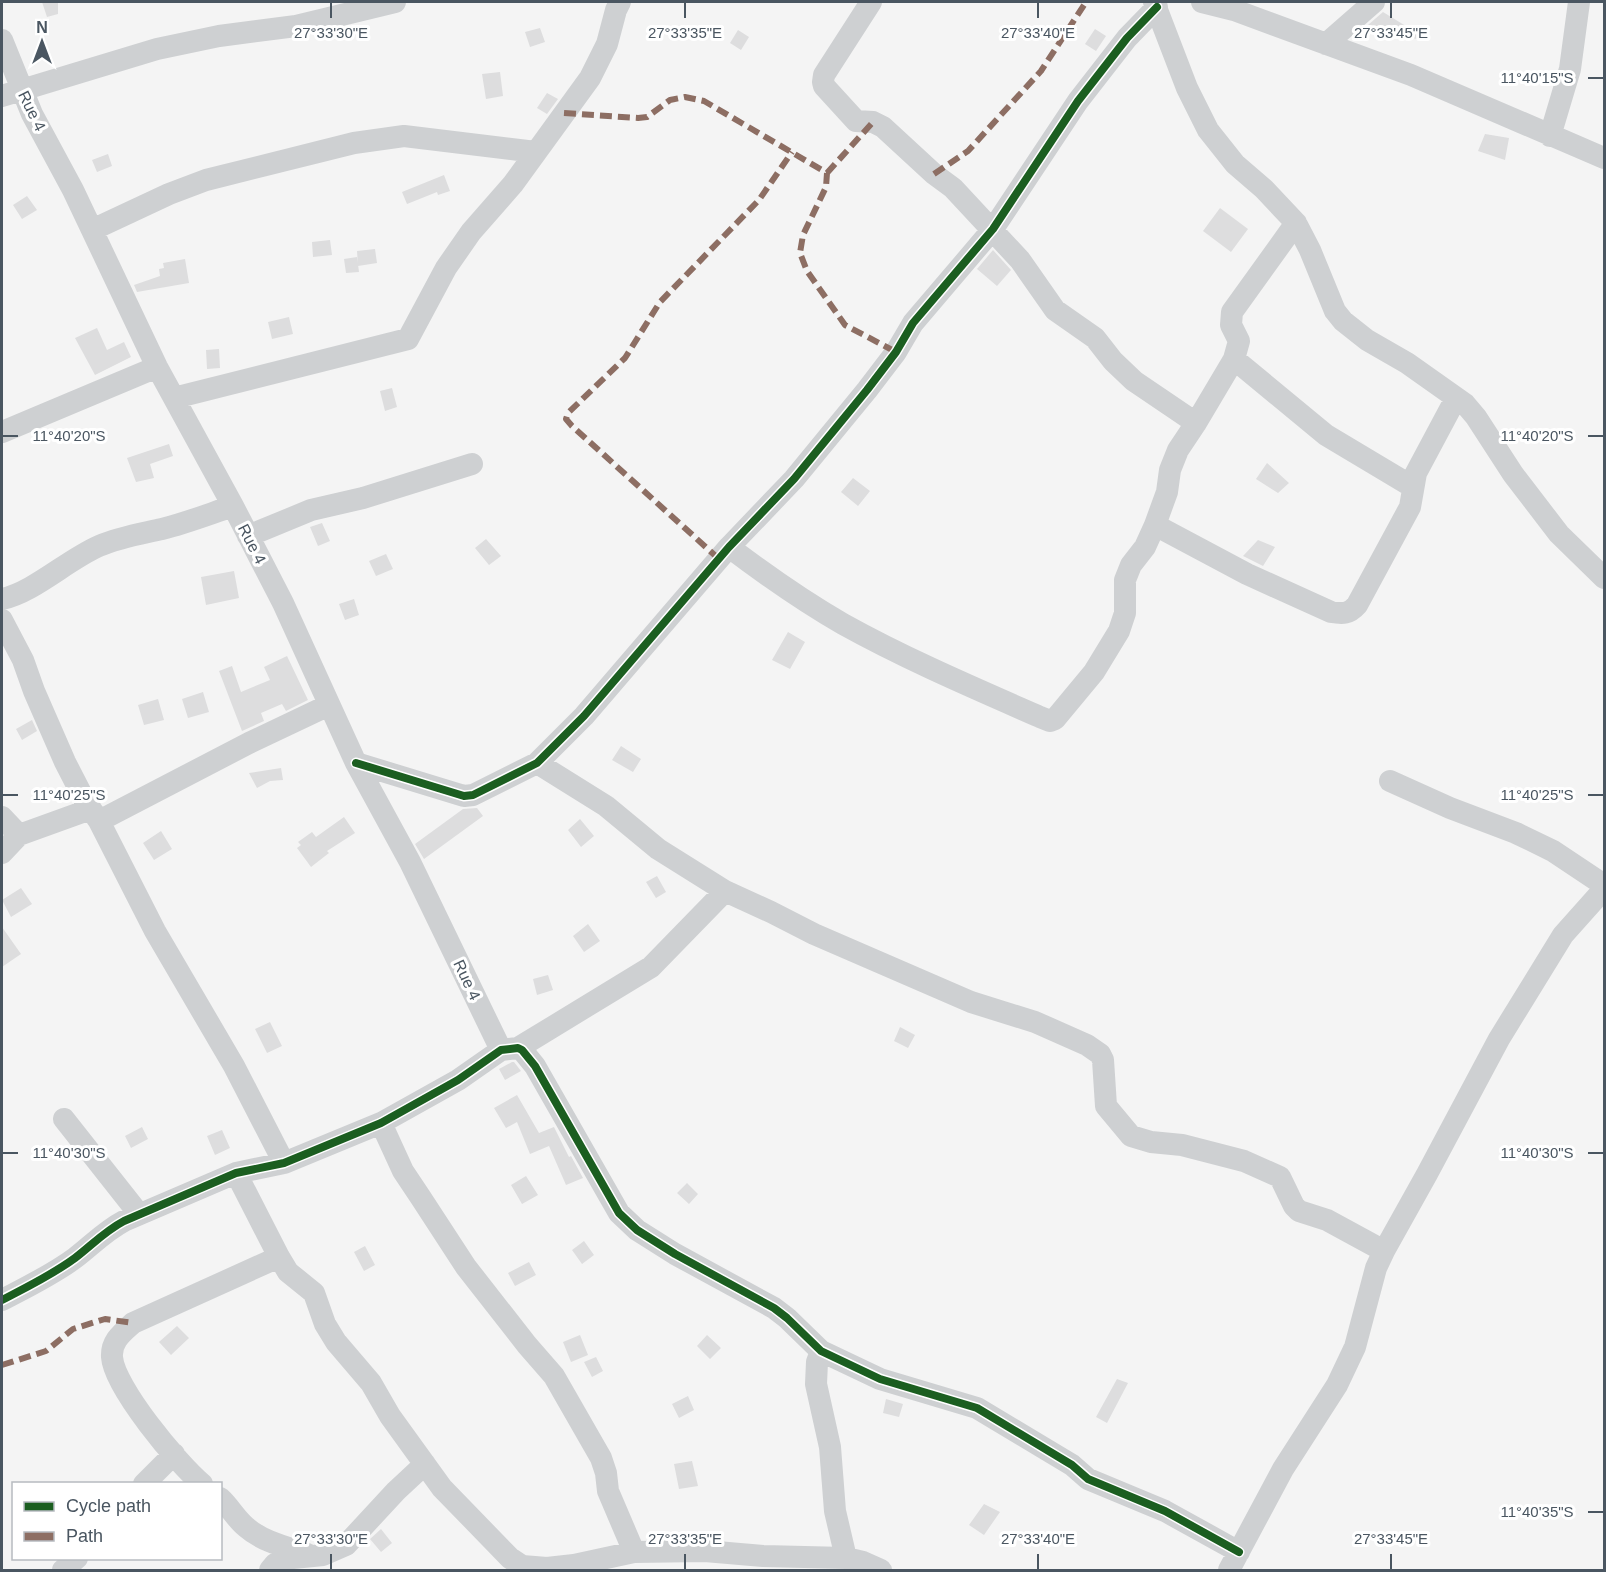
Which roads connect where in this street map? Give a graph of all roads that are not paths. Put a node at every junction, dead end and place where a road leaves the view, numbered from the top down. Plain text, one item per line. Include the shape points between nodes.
1 (396, 2) edge
2 (620, 2) edge
3 (871, 2) edge
4 (1202, 2) edge
5 (1374, 2) edge
6 (1579, 2) edge
7 (1156, 4) edge
8 (2, 40) edge
9 (1326, 44) junction
10 (11, 93) edge
11 (1550, 136) junction
12 (536, 152) junction
13 (1605, 158) edge
14 (1296, 223) junction
15 (993, 229) junction
16 (92, 230) junction
17 (1234, 359) junction
18 (157, 367) junction
19 (174, 398) junction
20 (1456, 398) junction
21 (1196, 423) junction
22 (2, 432) edge
23 (472, 465) dead end
24 (1413, 487) junction
25 (233, 506) junction
26 (1155, 525) junction
27 (248, 536) junction
28 (729, 547) junction
29 (1605, 578) edge
30 (2, 599) edge
31 (2, 620) edge
32 (329, 705) junction
33 (356, 763) junction
34 (537, 763) junction
35 (1390, 782) dead end
36 (95, 815) junction
37 (2, 817) edge
38 (19, 835) junction
39 (2, 853) edge
40 (1605, 887) edge
41 (725, 891) junction
42 (509, 1049) junction
43 (64, 1119) dead end
44 (381, 1124) junction
45 (284, 1163) junction
46 (236, 1173) junction
47 (139, 1214) junction
48 (1384, 1251) junction
49 (279, 1257) junction
50 (5, 1292) edge
51 (821, 1351) junction
52 (174, 1454) junction
53 (425, 1464) junction
54 (146, 1482) edge
55 (200, 1482) edge
56 (222, 1500) edge
57 (634, 1552) junction
58 (846, 1558) junction
59 (75, 1560) edge
60 (1234, 1561) edge
61 (317, 1563) edge
62 (63, 1570) edge
63 (270, 1570) edge
64 (881, 1570) edge

1 - 10 street via 296,27 219,36 157,49
2 - 12 street via 607,44 590,78
3 - 15 street via 824,75 824,86 856,122 873,122 883,127
4 - 9 street
5 - 9 street
6 - 11 street via 1570,69
7 - 14 street via 1187,88 1208,130 1235,164
7 - 15 street via 1078,101
8 - 10 street, Rue 4
9 - 11 street via 1411,75
10 - 16 street, Rue 4
11 - 13 street
12 - 16 street via 404,136 354,143 206,180
12 - 19 street via 446,268 408,339
14 - 17 street via 1232,312 1232,325 1239,341
14 - 20 street via 1331,303 1343,321
15 - 21 street via 1055,310 1095,338 1134,381
15 - 28 street via 914,323 882,371 808,461
16 - 18 street, Rue 4
17 - 21 street
17 - 24 street via 1326,435
18 - 19 street, Rue 4
18 - 22 street
19 - 25 street, Rue 4
20 - 24 street via 1416,473
20 - 29 street via 1476,417 1559,534
21 - 26 street via 1178,450
23 - 27 street via 311,510
24 - 26 street via 1410,507 1357,605 1344,614 1331,612 1247,574
25 - 27 street, Rue 4
25 - 30 street via 101,545
26 - 28 street via 1125,580 1125,614 1119,632 1094,672 1050,721 929,668 842,623 777,584
27 - 32 street, Rue 4
28 - 34 street via 584,716
31 - 36 street via 65,762
32 - 33 street, Rue 4
32 - 36 street
33 - 34 street via 464,796
33 - 42 street, Rue 4
34 - 41 street via 606,806 658,849
35 - 40 street via 1553,851
36 - 38 street
36 - 45 street via 135,896 234,1066
37 - 38 street
38 - 39 street
40 - 48 street via 1563,935 1526,993
41 - 42 street via 651,966
41 - 48 street via 971,1002 1035,1022 1087,1045 1104,1060 1106,1106 1131,1136 1244,1161 1280,1177 1299,1211 1327,1220
42 - 44 street
42 - 51 street, Rue 4 via 522,1050 535,1066 619,1213 637,1230 675,1254 774,1308
43 - 47 street
44 - 45 street
44 - 57 street via 403,1171 466,1267 554,1376 601,1458 608,1491
45 - 46 street
46 - 47 street
46 - 49 street
47 - 50 street via 107,1229 75,1258 40,1281
48 - 60 street via 1355,1347 1337,1385 1283,1469
49 - 52 street via 133,1323 115,1340 112,1357 122,1386
49 - 53 street via 288,1272 314,1293 333,1337
51 - 58 street via 816,1384 830,1447 835,1511
51 - 60 street, Rue 4 via 880,1379 977,1408 1072,1465 1088,1479 1165,1511
52 - 54 street
52 - 55 street
53 - 57 street via 441,1488 522,1566 563,1567
53 - 61 street via 346,1545 323,1555
56 - 61 street via 254,1534
57 - 58 street via 705,1551
58 - 64 street
59 - 62 street
61 - 63 street via 283,1559

